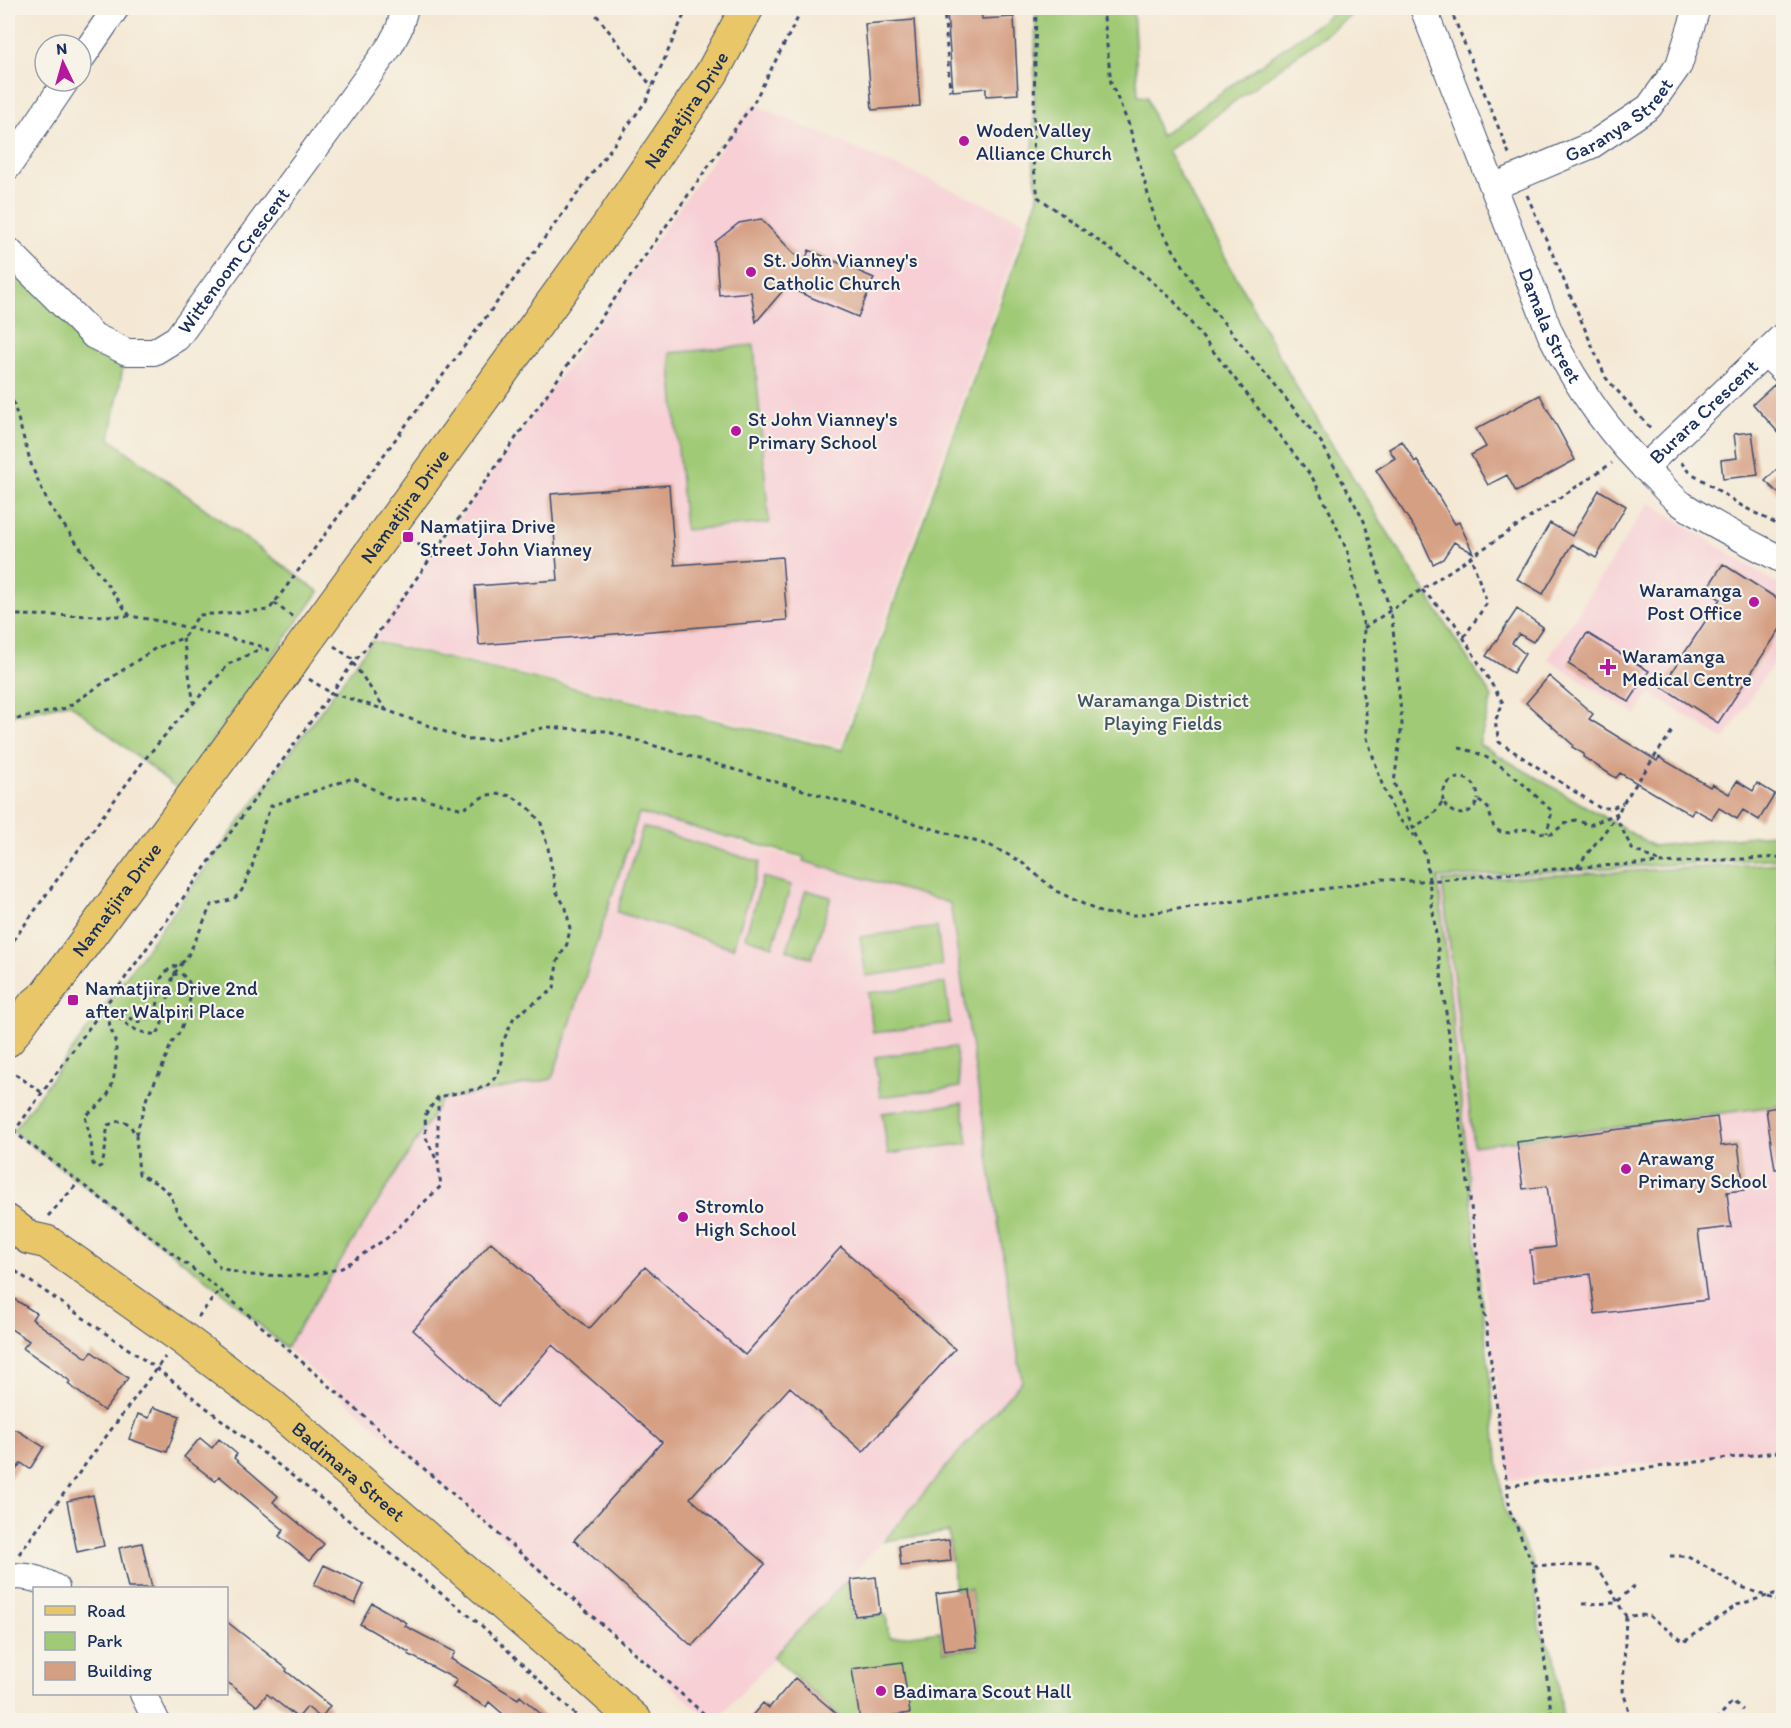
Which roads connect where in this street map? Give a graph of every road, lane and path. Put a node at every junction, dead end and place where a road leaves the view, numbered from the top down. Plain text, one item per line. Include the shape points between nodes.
1 (116, 8) edge
2 (405, 8) edge
3 (591, 8) edge
4 (687, 8) edge
5 (747, 8) edge
6 (803, 8) edge
7 (944, 8) edge
8 (1036, 8) edge
9 (1103, 8) edge
10 (1423, 8) edge
11 (1450, 8) edge
12 (1697, 8) edge
13 (93, 42) edge
14 (652, 87) junction
15 (950, 91) dead end
16 (58, 93) edge
17 (8, 167) edge
18 (1518, 176) junction
19 (1493, 187) junction
20 (8, 250) edge
21 (1784, 335) edge
22 (1765, 353) junction
23 (1784, 371) edge
24 (8, 384) edge
25 (1666, 446) junction
26 (1636, 459) junction
27 (1784, 528) edge
28 (1471, 557) junction
29 (1784, 561) edge
30 (1422, 590) junction
31 (1390, 611) junction
32 (8, 615) edge
33 (129, 616) junction
34 (191, 628) junction
35 (1364, 628) junction
36 (1464, 636) junction
37 (183, 638) junction
38 (353, 663) junction
39 (331, 693) junction
40 (194, 704) junction
41 (386, 710) junction
42 (8, 721) edge
43 (1673, 730) dead end
44 (1459, 748) dead end
45 (1478, 800) junction
46 (1443, 801) junction
47 (1623, 803) junction
48 (1617, 815) junction
49 (1411, 830) junction
50 (1547, 834) junction
51 (1784, 857) edge
52 (1659, 862) junction
53 (1577, 867) junction
54 (1428, 881) junction
55 (8, 948) edge
56 (185, 960) junction
57 (173, 975) junction
58 (46, 995) junction
59 (113, 1010) junction
60 (8, 1040) edge
61 (8, 1067) edge
62 (41, 1092) junction
63 (438, 1097) junction
64 (13, 1131) junction
65 (136, 1136) junction
66 (8, 1140) edge
67 (438, 1163) junction
68 (8, 1203) edge
69 (8, 1222) edge
70 (47, 1242) junction
71 (8, 1266) edge
72 (220, 1290) junction
73 (181, 1337) junction
74 (156, 1368) junction
75 (1784, 1451) edge
76 (1506, 1486) junction
77 (1670, 1556) dead end
78 (1533, 1565) junction
79 (11, 1569) edge
80 (1635, 1585) dead end
81 (54, 1587) edge
82 (1784, 1591) edge
83 (1765, 1596) junction
84 (1616, 1603) junction
85 (1784, 1603) edge
86 (1583, 1604) dead end
87 (1626, 1616) junction
88 (144, 1695) edge
89 (1743, 1710) dead end
90 (156, 1720) edge
91 (581, 1720) edge
92 (635, 1720) edge
93 (711, 1720) edge
94 (1552, 1720) edge
95 (1628, 1720) edge
96 (1716, 1720) edge

1 - 13 street
2 - 20 street, Wittenoom Crescent via 390,46 177,338 154,352 127,352 94,336
3 - 14 path
4 - 14 path
5 - 58 main road, Namatjira Drive, bridge via 712,73 608,226
6 - 38 path via 754,102
7 - 15 path
8 - 35 path via 1032,161 1038,197 1140,271 1173,300 1312,477 1348,553
9 - 31 path via 1111,83 1129,125 1155,220 1202,296 1321,442 1364,522
10 - 19 street, Damala Street
11 - 18 path
12 - 18 street, Garanya Street via 1679,65 1649,107 1592,144
14 - 34 path via 646,101 268,610 199,615
16 - 17 street
18 - 19 street, Garanya Street
18 - 25 path via 1606,378
19 - 26 street, Damala Street via 1565,363 1602,419
21 - 22 street, Burara Crescent
22 - 23 street, Burara Crescent
22 - 25 street, Burara Crescent
24 - 33 path via 32,467 49,505
25 - 26 street, Burara Crescent
25 - 27 path via 1688,470
26 - 28 path
26 - 29 street, Damala Street via 1682,504
28 - 30 path
28 - 36 path via 1487,603
30 - 31 path
30 - 36 path
31 - 35 path
31 - 49 path via 1402,724 1394,783
32 - 33 path
33 - 34 path
34 - 37 path
34 - 40 path via 264,647 229,664
35 - 49 path via 1362,690 1367,738 1395,814
36 - 47 path via 1503,703 1495,721 1499,742 1600,808
37 - 40 path
37 - 42 path via 156,648 66,708
38 - 39 path
38 - 41 path
39 - 41 path
39 - 62 path
40 - 55 path via 145,759
41 - 54 path via 467,740 495,739 547,727 605,731 990,846 1020,861 1056,891 1102,913 1134,915 1382,879
43 - 47 path
44 - 50 path via 1505,768 1552,811
45 - 46 path via 1472,810 1461,814 1449,810
45 - 46 path via 1473,783 1456,778 1443,789
45 - 50 path via 1488,808 1494,828 1501,832 1530,830
46 - 49 path
47 - 48 path
48 - 50 path via 1590,825 1575,820 1566,822
48 - 52 path via 1632,849
48 - 53 path
49 - 54 path via 1426,857
51 - 52 path
52 - 53 path
53 - 54 path
54 - 76 path
56 - 57 path
56 - 59 path via 167,970 159,981 158,1002 147,1020 137,1022 122,1010
56 - 63 path via 211,905 234,899 242,890 271,806 353,778 393,800 422,798 463,809 486,795 512,796 542,823 556,891 566,908 570,930 567,944 556,962 554,989 514,1017 502,1044 502,1061 496,1076 486,1087
57 - 59 path via 164,1021 157,1035 141,1033
57 - 65 path via 181,973 189,982 190,999 180,1032 147,1097
58 - 60 main road, Namatjira Drive
58 - 61 main road, Namatjira Drive via 44,1014
59 - 65 path via 109,1022 116,1053 113,1080 108,1095 85,1116 93,1164 101,1166 108,1125 122,1120
61 - 62 path
62 - 64 path
63 - 67 path
63 - 67 path via 425,1115 426,1138
64 - 66 path
64 - 72 path
65 - 67 path via 139,1174 170,1194 178,1214 220,1268 248,1275 309,1276 342,1268 387,1238 441,1186
68 - 70 main road, Badimara Street via 38,1227
69 - 70 main road, Badimara Street via 29,1238
70 - 73 main road, Badimara Street
71 - 74 path
72 - 73 path
72 - 93 path
73 - 92 main road, Badimara Street via 270,1404
74 - 79 path
74 - 91 path via 481,1625
75 - 76 path
76 - 78 path via 1510,1511
77 - 83 path via 1688,1556 1734,1584
78 - 84 path via 1594,1566
78 - 94 path
79 - 81 street
80 - 84 path
82 - 83 path
83 - 85 path
83 - 87 path via 1737,1605 1684,1642 1648,1615
84 - 86 path
84 - 87 path
87 - 95 path via 1623,1691 1629,1708
88 - 90 street
89 - 96 path via 1732,1702

